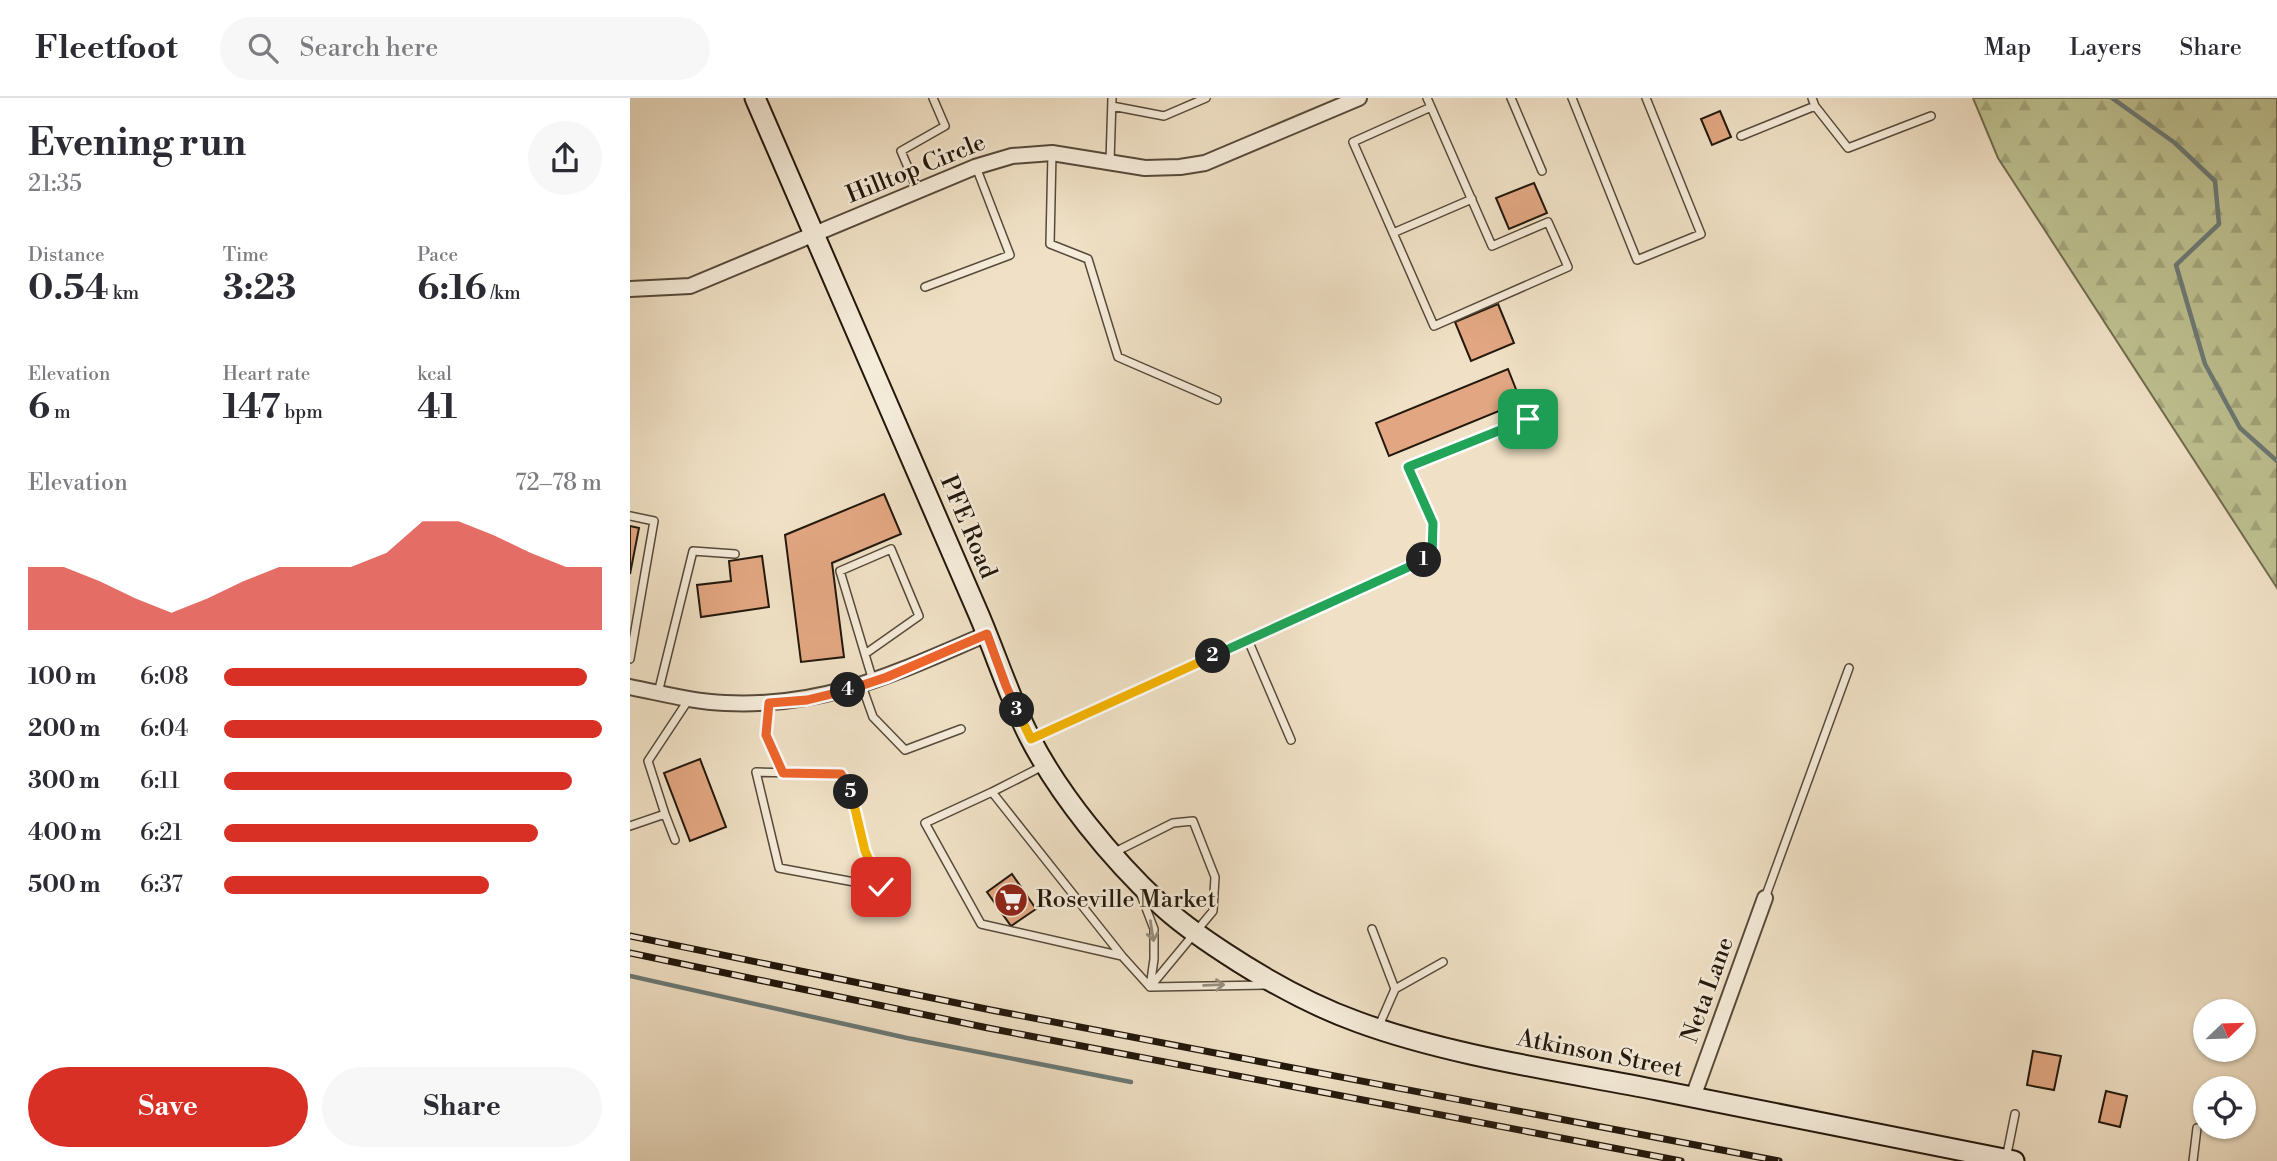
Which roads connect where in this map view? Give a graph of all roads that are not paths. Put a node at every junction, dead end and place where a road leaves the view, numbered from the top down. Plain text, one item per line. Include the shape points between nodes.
1 (755, 98) edge
2 (933, 98) edge
3 (1206, 98) edge
4 (1359, 98) edge
5 (1427, 98) edge
6 (1511, 98) edge
7 (1572, 98) edge
8 (1646, 98) edge
9 (1812, 98) edge
10 (1112, 102) edge
11 (1815, 106) junction
12 (1431, 107) junction
13 (1931, 116) dead end
14 (1741, 136) dead end
15 (1052, 153) junction
16 (1110, 163) junction
17 (975, 167) junction
18 (1542, 171) dead end
19 (918, 191) junction
20 (1472, 200) junction
21 (1393, 233) junction
22 (814, 235) junction
23 (925, 287) dead end
24 (630, 289) edge
25 (1217, 400) dead end
26 (1528, 419) dead end
27 (630, 516) edge
28 (735, 554) dead end
29 (987, 634) junction
30 (1248, 640) junction
31 (865, 654) junction
32 (630, 659) edge
33 (1849, 668) dead end
34 (868, 684) junction
35 (630, 687) edge
36 (658, 693) junction
37 (689, 699) junction
38 (769, 703) junction
39 (961, 729) dead end
40 (1031, 739) junction
41 (1291, 740) dead end
42 (1046, 765) junction
43 (783, 773) junction
44 (992, 792) junction
45 (664, 814) junction
46 (630, 826) edge
47 (675, 840) dead end
48 (1112, 854) junction
49 (1134, 877) junction
50 (881, 887) junction
51 (885, 895) dead end
52 (1765, 898) joint
53 (1372, 929) dead end
54 (1196, 934) junction
55 (1122, 956) junction
56 (1443, 962) dead end
57 (1278, 985) junction
58 (1150, 987) junction
59 (1395, 989) junction
60 (1377, 1028) junction
61 (1693, 1097) junction
62 (2015, 1114) dead end
63 (2196, 1139) edge
64 (2010, 1160) edge
65 (2193, 1161) edge

1 - 22 main road, PFE Road
2 - 19 lane via 945,126 901,151
3 - 10 lane via 1164,116
4 - 16 street, Hilltop Circle via 1205,163 1145,168
5 - 12 lane
6 - 18 lane
7 - 8 lane via 1637,260 1701,234
9 - 11 lane
10 - 16 lane
11 - 13 lane via 1848,148
11 - 14 lane
12 - 20 lane
12 - 21 lane via 1353,142
15 - 16 street, Hilltop Circle
15 - 17 street, Hilltop Circle via 1012,156
15 - 25 lane via 1051,244 1088,259 1118,356
17 - 19 street, Hilltop Circle
17 - 23 lane via 1010,255
19 - 22 street, Hilltop Circle
20 - 21 lane
20 - 21 lane via 1492,246 1548,222 1568,267 1434,326
22 - 24 street, Hilltop Circle via 690,286
22 - 29 main road, PFE Road
26 - 30 lane via 1408,467 1433,523 1432,556
27 - 32 lane via 654,521
28 - 36 lane via 693,551
29 - 34 street
29 - 40 main road, PFE Road
30 - 40 lane
30 - 41 lane
31 - 31 lane via 840,571 891,549 919,616
31 - 34 lane
33 - 52 lane
34 - 38 street via 807,700
34 - 39 lane via 873,717 905,750
35 - 36 street
36 - 37 street
37 - 38 street
37 - 45 lane via 648,761
38 - 43 lane via 766,735
40 - 42 main road, PFE Road
42 - 44 lane
42 - 48 main road, PFE Road
43 - 50 lane via 841,774 854,796 865,851
43 - 50 lane via 756,772 779,868
44 - 55 lane
44 - 55 lane via 925,823 981,924
45 - 46 lane
45 - 47 lane
48 - 49 main road, PFE Road
48 - 54 lane via 1173,823 1193,821 1215,877 1213,911
49 - 54 main road, PFE Road
49 -> 58 lane via 1154,929
50 - 51 lane
52 - 61 street, Neta Lane
53 - 59 lane
54 - 57 main road, Atkinson Street
54 - 58 lane
55 - 58 lane
56 - 59 lane
58 -> 57 lane
57 - 60 main road, Atkinson Street
59 - 60 lane
60 - 61 main road, Atkinson Street via 1497,1059
61 - 64 main road, Atkinson Street
62 - 64 lane
63 - 65 lane

